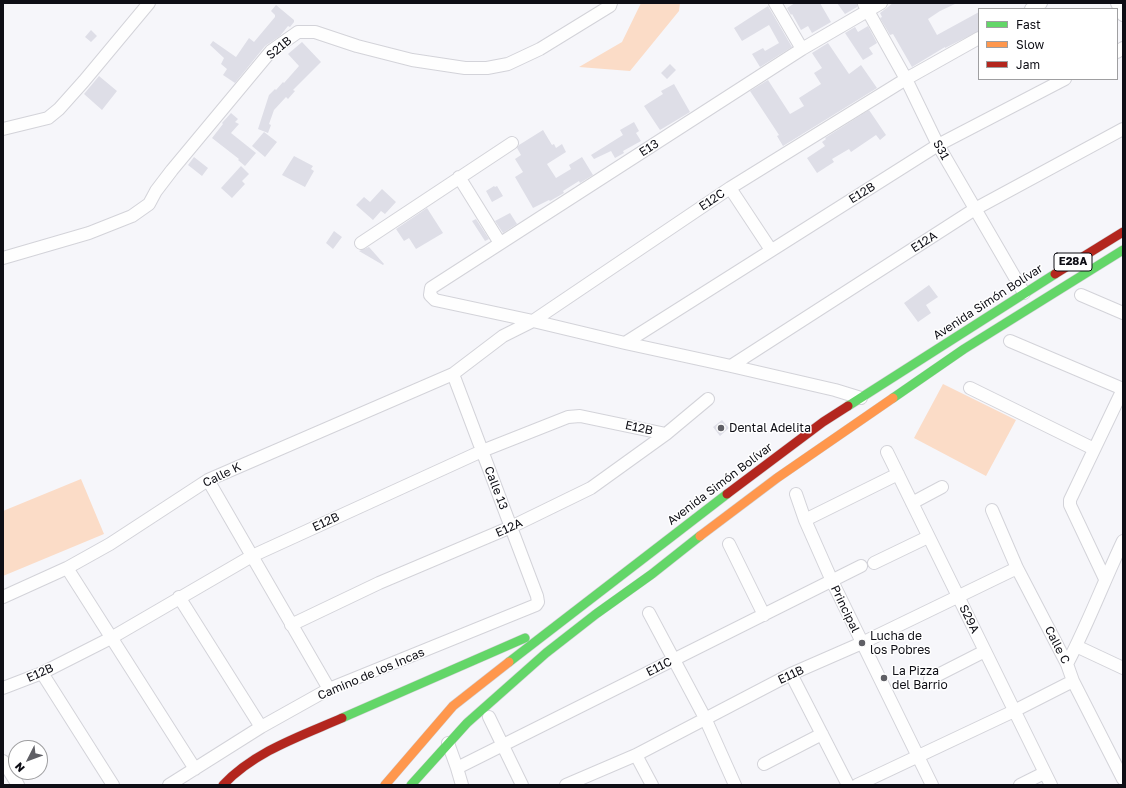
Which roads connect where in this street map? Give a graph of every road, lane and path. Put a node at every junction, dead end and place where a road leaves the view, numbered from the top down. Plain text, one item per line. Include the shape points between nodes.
1 (148, 3) edge
2 (611, 3) edge
3 (775, 3) edge
4 (881, 3) edge
5 (1042, 3) edge
6 (1117, 3) edge
7 (866, 7) edge
8 (1033, 8) edge
9 (1123, 15) edge
10 (978, 39) edge
11 (802, 49) junction
12 (906, 79) junction
13 (1062, 80) edge
14 (3, 129) edge
15 (1123, 129) edge
16 (512, 143) dead end
17 (938, 145) junction
18 (459, 177) junction
19 (730, 188) junction
20 (975, 209) junction
21 (1123, 232) edge
22 (361, 243) dead end
23 (500, 243) junction
24 (771, 250) junction
25 (1123, 250) edge
26 (3, 258) edge
27 (1024, 293) junction
28 (1081, 295) dead end
29 (1123, 313) edge
30 (533, 321) junction
31 (1010, 341) dead end
32 (625, 343) junction
33 (731, 366) junction
34 (453, 374) junction
35 (970, 388) dead end
36 (1123, 389) edge
37 (861, 398) junction
38 (708, 399) dead end
39 (666, 434) junction
40 (1094, 449) junction
41 (482, 451) junction
42 (887, 452) dead end
43 (898, 474) junction
44 (208, 480) junction
45 (942, 487) dead end
46 (796, 494) dead end
47 (912, 503) junction
48 (992, 510) dead end
49 (805, 520) junction
50 (511, 527) junction
51 (928, 536) junction
52 (1123, 541) edge
53 (729, 544) dead end
54 (252, 556) junction
55 (874, 563) dead end
56 (861, 566) dead end
57 (67, 568) junction
58 (1017, 568) junction
59 (1105, 579) junction
60 (832, 581) junction
61 (958, 596) junction
62 (3, 597) edge
63 (179, 597) junction
64 (538, 602) joint
65 (649, 613) dead end
66 (764, 615) junction
67 (291, 625) junction
68 (556, 625) junction
69 (111, 638) junction
70 (862, 643) junction
71 (1076, 646) junction
72 (985, 651) junction
73 (673, 660) junction
74 (1067, 664) junction
75 (1123, 668) edge
76 (42, 673) junction
77 (791, 674) junction
78 (930, 679) dead end
79 (1073, 680) junction
80 (3, 688) edge
81 (328, 689) junction
82 (1014, 711) junction
83 (489, 717) dead end
84 (704, 718) junction
85 (261, 727) junction
86 (822, 734) junction
87 (503, 745) junction
88 (444, 747) junction
89 (636, 755) junction
90 (918, 757) junction
91 (3, 761) edge
92 (764, 764) dead end
93 (458, 768) junction
94 (195, 770) junction
95 (1044, 772) junction
96 (1123, 779) edge
97 (573, 784) edge
98 (18, 785) edge
99 (112, 785) edge
100 (169, 785) edge
101 (223, 785) edge
102 (385, 785) edge
103 (411, 785) edge
104 (462, 785) edge
105 (522, 785) edge
106 (652, 785) edge
107 (735, 785) edge
108 (848, 785) edge
109 (857, 785) edge
110 (932, 785) edge
111 (1020, 785) edge
112 (1051, 785) edge

1 - 14 street via 59,110 48,118
2 - 26 street, S21B via 540,49 508,64 487,68 465,68 412,60 315,32 298,32 271,51 172,170 148,204 132,216 89,233
3 - 11 street
4 - 7 street, E13
5 - 8 street
6 - 9 street
7 - 11 street, E13
7 - 12 street, S31
10 - 12 street, E12C
11 - 23 street, E13
12 - 17 street, S31
12 - 19 street, E12C
13 - 17 street, E12B
15 - 20 street, E12A
16 - 18 street
17 - 20 street, S31
17 - 24 street, E12B
18 - 22 street
18 - 23 street
19 - 24 street
19 - 30 street, E12C
20 - 27 street, S31
20 - 33 street, E12A
21 - 27 highway, Avenida Simón Bolívar / E28A
23 - 30 street, E13 via 431,288 430,295 435,300
24 - 32 street, E12B
25 - 88 highway via 964,349 777,478 546,653 467,723
27 - 37 highway, Avenida Simón Bolívar
28 - 29 street
30 - 32 street
30 - 34 street, E12C via 503,336
31 - 36 street
32 - 33 street
33 - 37 street
34 - 41 street, Calle 13
34 - 44 street, Calle K
35 - 40 street
36 - 40 street
37 - 68 highway, Avenida Simón Bolívar via 817,426
38 - 39 street, E12A
39 - 41 street, E12B via 580,416 568,417
39 - 50 street, E12A via 591,488
40 - 59 street via 1070,505
41 - 50 street, Calle 13
41 - 54 street, E12B
42 - 43 street, S29A
43 - 47 street, S29A
43 - 49 street
44 - 54 street
44 - 57 street, Calle K via 123,537
45 - 47 street
46 - 49 street, Principal
47 - 51 street, S29A
48 - 58 street, Calle C
49 - 60 street, Principal
50 - 64 street, Calle 13
50 - 67 street, E12A via 379,583
51 - 55 street
51 - 61 street, S29A
52 - 59 street
53 - 66 street
54 - 63 street, E12B
54 - 67 street
56 - 60 street, E11C
57 - 62 street, Calle K
57 - 69 street
58 - 61 street, E11B
58 - 74 street, Calle C
59 - 71 street
60 - 66 street, E11C
60 - 70 street, Principal
61 - 70 street, E11B
61 - 72 street, S29A
63 - 69 street, E12B
63 - 85 street
64 - 81 street, Camino de los Incas via 536,605
65 - 73 street
66 - 73 street, E11C
67 - 81 street
68 - 101 highway via 276,747 239,769
68 - 102 highway, Avenida Simón Bolívar via 453,706
69 - 76 street, E12B
69 - 94 street
70 - 77 street, E11B
70 - 90 street, Principal
71 - 74 street
71 - 75 street
72 - 78 street
72 - 82 street, S29A
73 - 84 street
73 - 87 street, E11C
74 - 79 street, Calle C
76 - 80 street, E12B
76 - 99 street
77 - 84 street, E11B
77 - 86 street
79 - 82 street
79 - 96 street, Calle C
81 - 85 street, Camino de los Incas
82 - 90 street
82 - 95 street, S29A
83 - 87 street
84 - 89 street, E11B
84 - 107 street
85 - 94 street, Camino de los Incas
86 - 92 street
86 - 108 street
87 - 93 street, E11C
87 - 105 street
88 - 93 street
88 - 103 highway
89 - 97 street, E11B
89 - 106 street
90 - 109 street
90 - 110 street, Principal
91 - 98 street
93 - 104 street
94 - 100 street, Camino de los Incas
95 - 111 street
95 - 112 street, S29A

